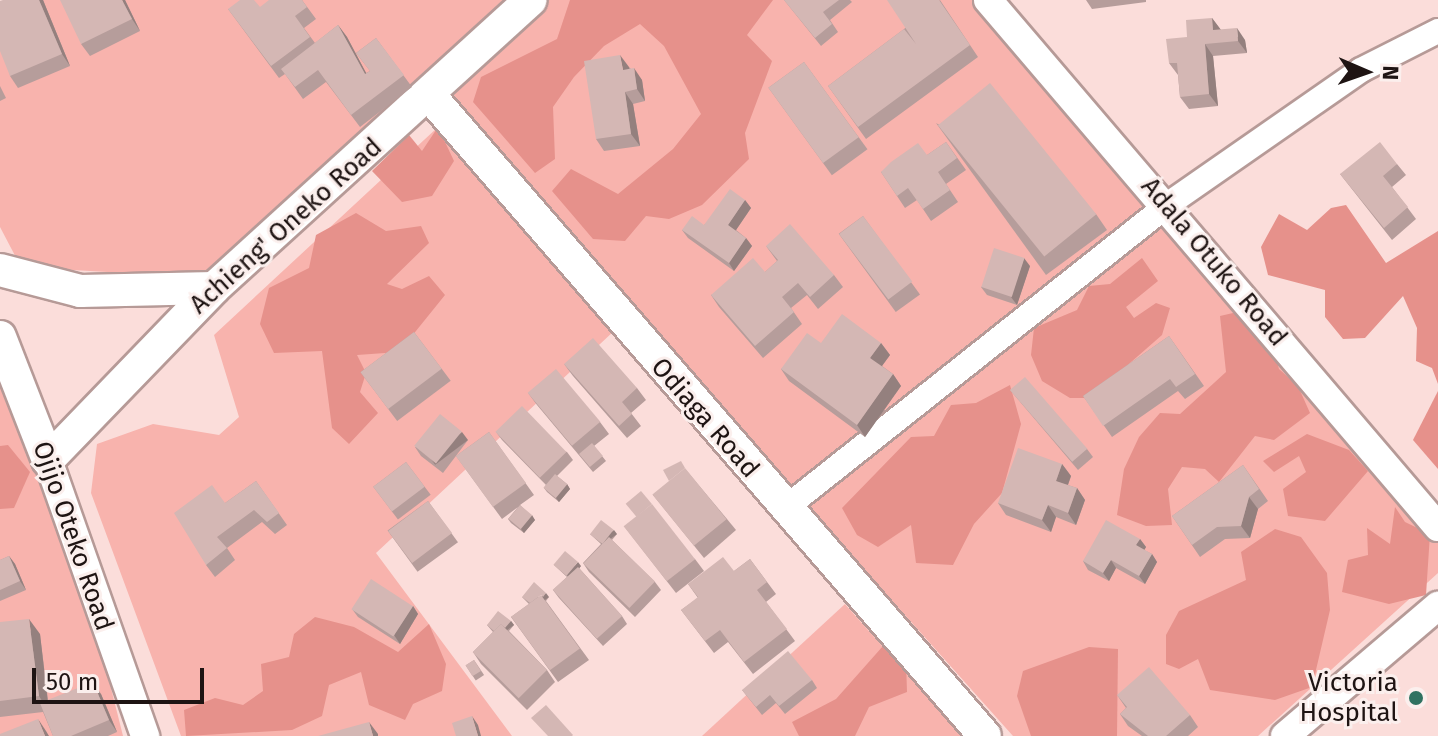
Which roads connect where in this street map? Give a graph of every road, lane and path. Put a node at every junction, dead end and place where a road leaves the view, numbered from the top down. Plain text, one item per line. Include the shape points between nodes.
1 (531, 0) edge
2 (988, 0) edge
3 (1438, 31) edge
4 (430, 96) junction
5 (1167, 205) junction
6 (0, 270) edge
7 (214, 288) junction
8 (0, 337) edge
9 (48, 460) junction
10 (784, 509) junction
11 (1438, 527) edge
12 (1438, 606) edge
13 (145, 736) edge
14 (985, 736) edge
15 (1285, 736) edge

1 - 4 main road, Achieng' Oneko Road
2 - 5 street, Adala Otuko Road
3 - 5 street via 1361,70
4 - 7 main road, Achieng' Oneko Road
4 - 10 main road, Odiaga Road
5 - 10 street
5 - 11 street, Adala Otuko Road
6 - 7 main road via 80,291
7 - 9 main road, Achieng' Oneko Road
8 - 9 main road, Ojijo Oteko Road
9 - 13 street, Ojijo Oteko Road
10 - 14 main road, Odiaga Road
12 - 15 street

